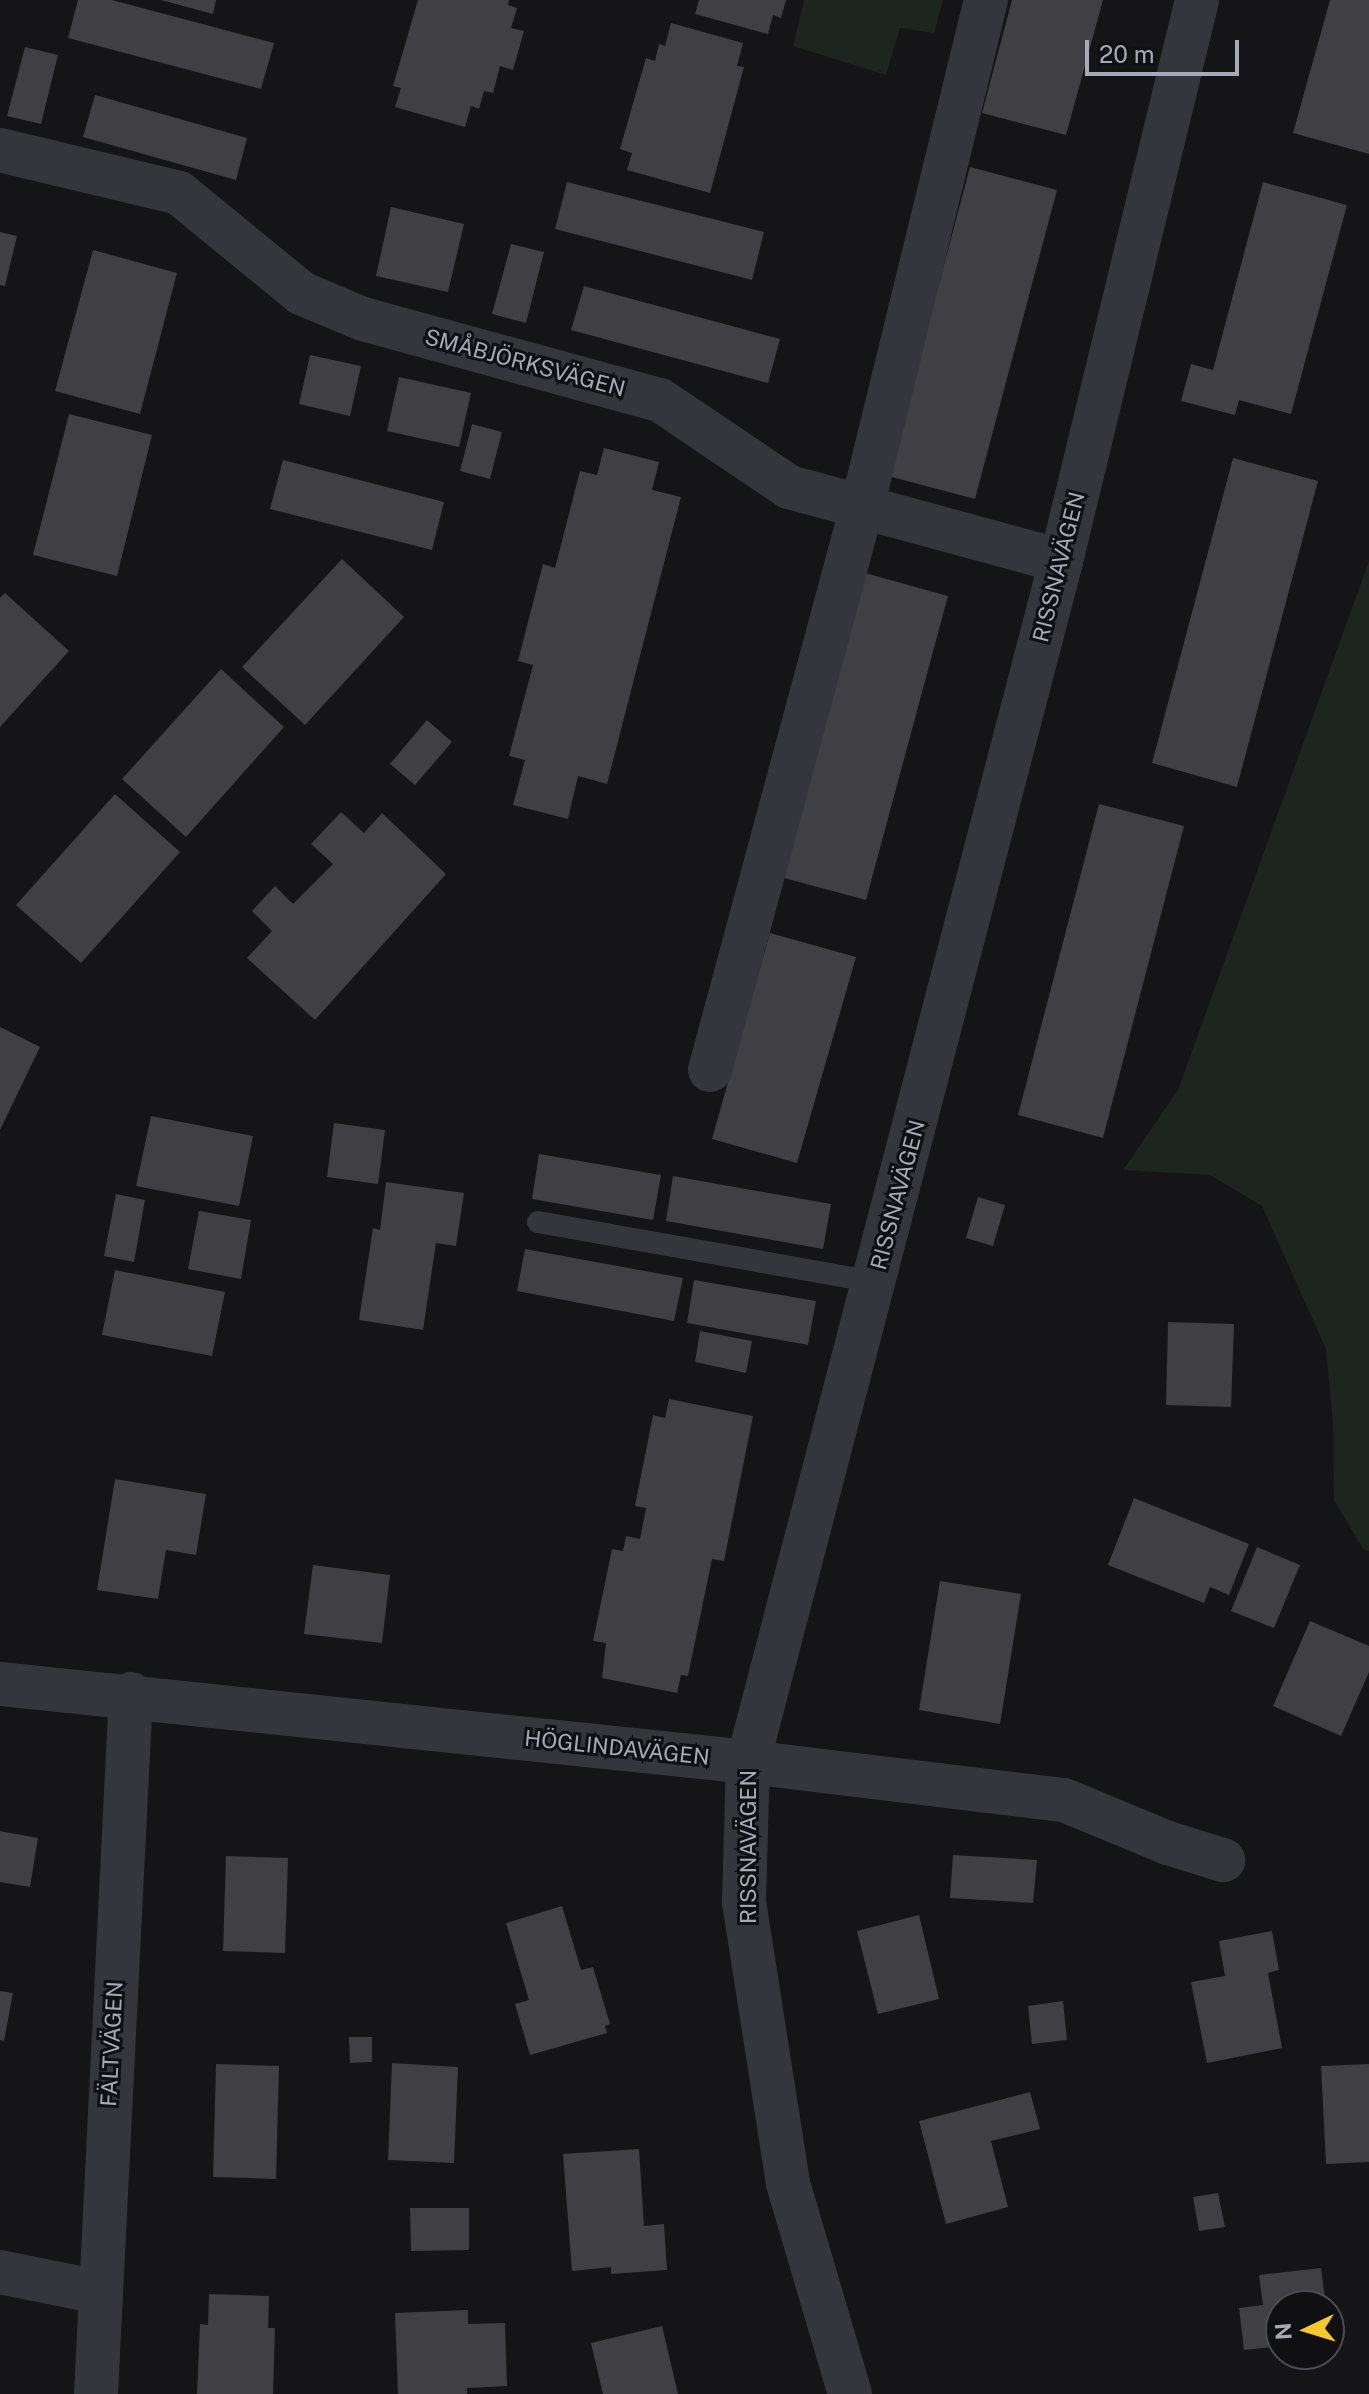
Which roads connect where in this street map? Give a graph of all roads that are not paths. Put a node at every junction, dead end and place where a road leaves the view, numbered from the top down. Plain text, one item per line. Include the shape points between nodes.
1 (986, 0) edge
2 (1197, 0) edge
3 (0, 150) edge
4 (862, 507) junction
5 (1061, 561) junction
6 (710, 1070) dead end
7 (538, 1222) dead end
8 (875, 1282) junction
9 (0, 1684) edge
10 (131, 1694) junction
11 (748, 1762) junction
12 (1223, 1860) dead end
13 (0, 2272) edge
14 (99, 2292) junction
15 (96, 2394) edge
16 (850, 2394) edge

1 - 4 street
2 - 5 street, RISSNAVÄGEN
3 - 4 street, SMÅBJÖRKSVÄGEN via 179,193 301,293 363,319 660,400 789,487
4 - 5 street, SMÅBJÖRKSVÄGEN
4 - 6 street
5 - 8 street, RISSNAVÄGEN
7 - 8 lane
8 - 11 street, RISSNAVÄGEN
9 - 10 street, HÖGLINDAVÄGEN
10 - 11 street, HÖGLINDAVÄGEN
10 - 14 street, FÄLTVÄGEN
11 - 12 street, HÖGLINDAVÄGEN via 1064,1800
11 - 16 street, RISSNAVÄGEN via 744,1902 788,2183
13 - 14 street
14 - 15 street, FÄLTVÄGEN

